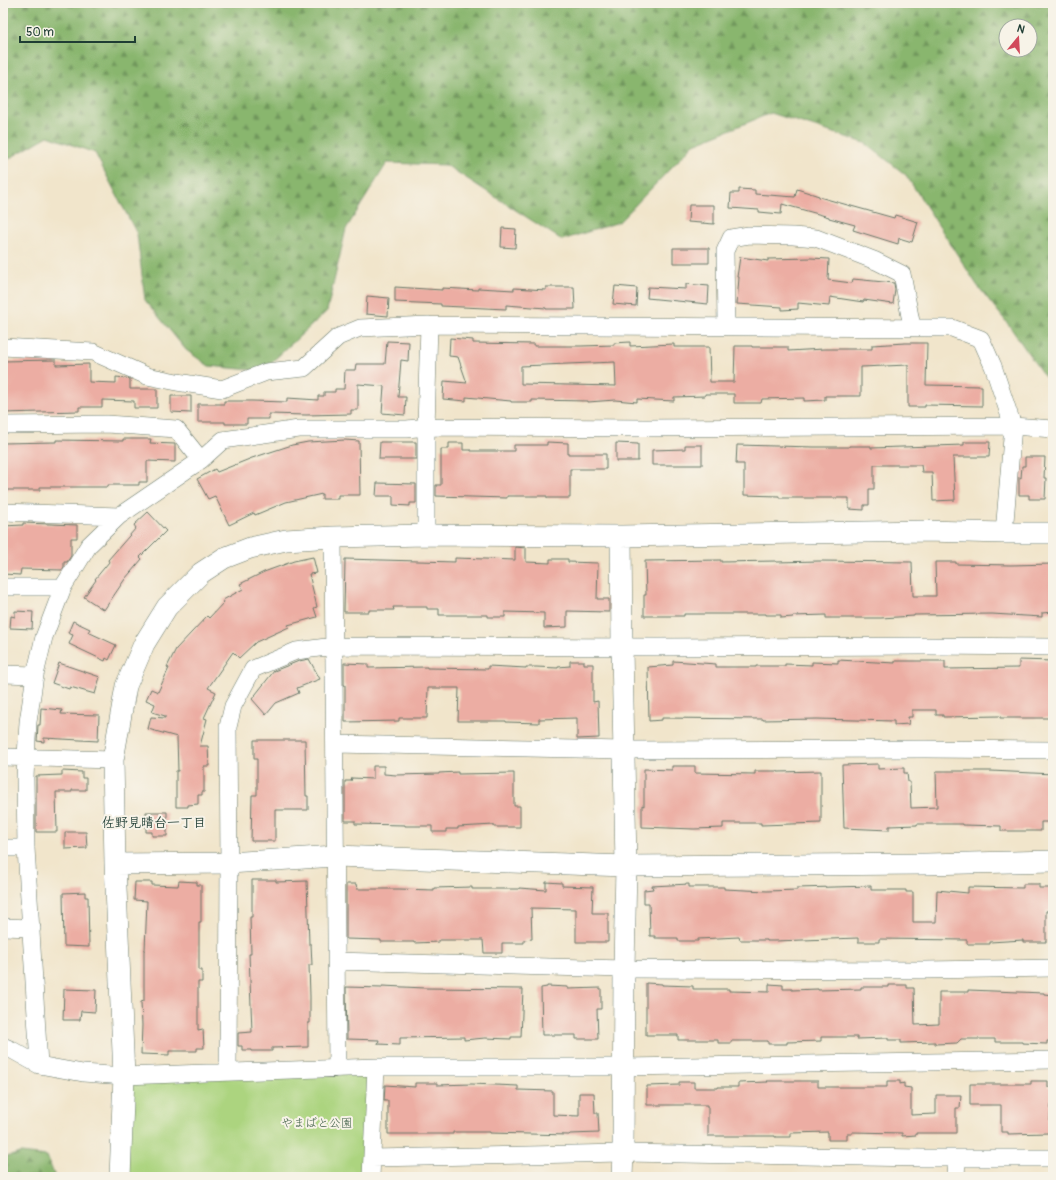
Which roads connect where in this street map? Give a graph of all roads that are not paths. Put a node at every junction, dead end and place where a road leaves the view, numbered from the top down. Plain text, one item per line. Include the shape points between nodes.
1 (429, 325) junction
2 (726, 326) junction
3 (912, 327) junction
4 (3, 347) edge
5 (3, 425) edge
6 (1013, 426) junction
7 (426, 427) junction
8 (1053, 429) edge
9 (201, 460) junction
10 (3, 512) edge
11 (120, 516) junction
12 (1004, 533) junction
13 (1053, 533) edge
14 (426, 535) junction
15 (621, 536) junction
16 (333, 537) junction
17 (3, 587) edge
18 (63, 587) junction
19 (334, 646) junction
20 (622, 647) junction
21 (1053, 648) edge
22 (3, 674) edge
23 (35, 675) junction
24 (335, 744) junction
25 (624, 750) junction
26 (1053, 750) edge
27 (3, 757) edge
28 (26, 757) junction
29 (113, 760) junction
30 (3, 848) edge
31 (26, 848) junction
32 (335, 856) junction
33 (1053, 861) edge
34 (229, 863) junction
35 (115, 864) junction
36 (626, 866) junction
37 (3, 927) edge
38 (32, 928) junction
39 (336, 961) junction
40 (1053, 968) edge
41 (624, 969) junction
42 (3, 1046) edge
43 (1053, 1060) edge
44 (39, 1065) junction
45 (376, 1067) junction
46 (624, 1067) junction
47 (337, 1069) junction
48 (228, 1072) junction
49 (124, 1076) junction
50 (624, 1153) junction
51 (372, 1158) junction
52 (957, 1158) junction
53 (1053, 1158) edge
54 (120, 1177) edge
55 (371, 1177) edge
56 (622, 1177) edge
57 (956, 1177) edge

1 - 2 street
1 - 4 street via 360,328 338,337 304,368 266,372 222,389 147,376 94,352
1 - 7 street
2 - 3 street
2 - 3 street via 725,251 731,238 749,235 816,238 902,274
3 - 6 street via 952,328 981,339
5 - 9 street via 107,424 176,429
6 - 7 street
6 - 8 street
6 - 12 street
7 - 9 street via 299,429 223,440
7 - 14 street
9 - 11 street
10 - 11 street
11 - 18 street via 89,545
12 - 13 street
12 - 15 street via 926,531
14 - 15 street
14 - 16 street
15 - 20 street
16 - 19 street
16 - 29 street via 286,540 250,548 224,558 201,573 167,607 144,644 126,686
17 - 18 street
18 - 23 street via 44,637
19 - 20 street
19 - 24 street
19 - 34 street via 296,652 253,669 233,706 228,727
20 - 21 street
20 - 25 street
22 - 23 street
23 - 28 street
24 - 25 street
24 - 32 street
25 - 26 street
25 - 36 street
27 - 28 street
28 - 29 street
28 - 31 street
29 - 35 street
30 - 31 street
31 - 38 street
32 - 34 street
32 - 36 street
32 - 39 street
33 - 36 street
34 - 35 street
34 - 48 street
35 - 49 street
36 - 41 street
37 - 38 street
38 - 44 street
39 - 41 street
39 - 47 street
40 - 41 street
41 - 46 street
42 - 44 street
43 - 46 street
44 - 49 street via 83,1073
45 - 46 street
45 - 47 street
45 - 51 street
46 - 50 street
47 - 48 street
48 - 49 street
49 - 54 street
50 - 51 street
50 - 52 street
50 - 56 street
51 - 55 street
52 - 53 street
52 - 57 street

